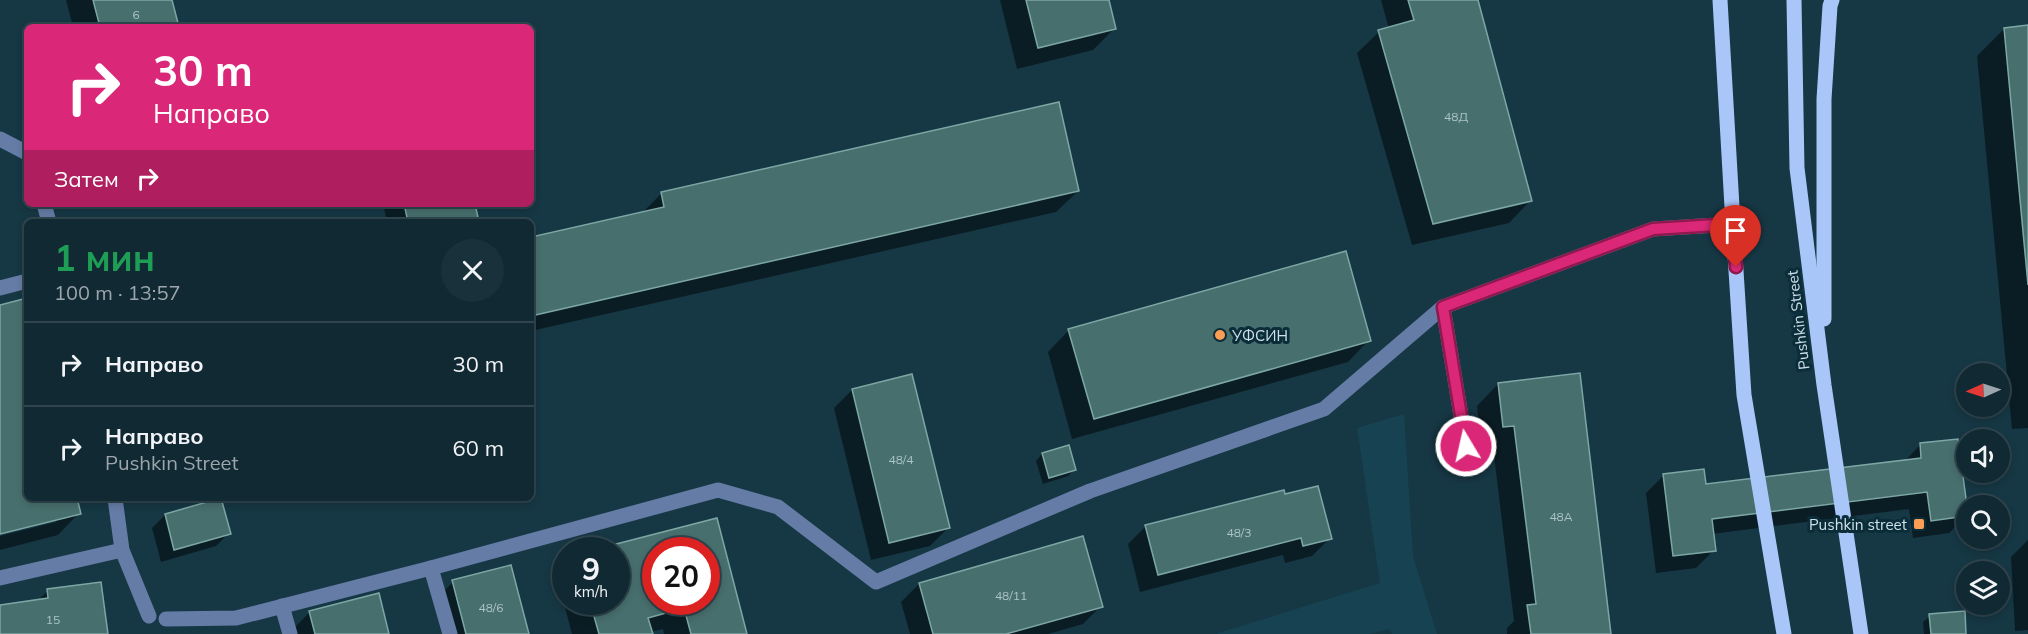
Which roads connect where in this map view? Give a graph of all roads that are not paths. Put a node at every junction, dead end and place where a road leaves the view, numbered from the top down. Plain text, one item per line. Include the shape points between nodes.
1 (1720, 0) edge
2 (1794, 0) edge
3 (1832, 0) edge
4 (0, 139) edge
5 (24, 151) edge
6 (1732, 224) junction
7 (24, 282) edge
8 (0, 288) edge
9 (1443, 307) junction
10 (1824, 385) junction
11 (1466, 446) dead end
12 (115, 501) edge
13 (122, 550) junction
14 (431, 568) junction
15 (0, 578) edge
16 (282, 606) junction
17 (149, 616) dead end
18 (166, 618) dead end
19 (290, 634) edge
20 (450, 634) edge
21 (1784, 634) edge
22 (1861, 634) edge

1 - 6 main road
2 - 10 main road, Pushkin Street via 1797,168
3 - 10 main road via 1824,99
4 - 5 street
6 - 9 street via 1653,229
6 - 21 main road via 1744,395
7 - 8 street
9 - 11 street
9 - 14 street via 1324,409 1090,491 876,582 778,507 718,490
10 - 22 main road, Pushkin Street
12 - 13 street
13 - 15 street
13 - 17 street
14 - 16 street
14 - 20 street
16 - 18 street via 236,618
16 - 19 street

